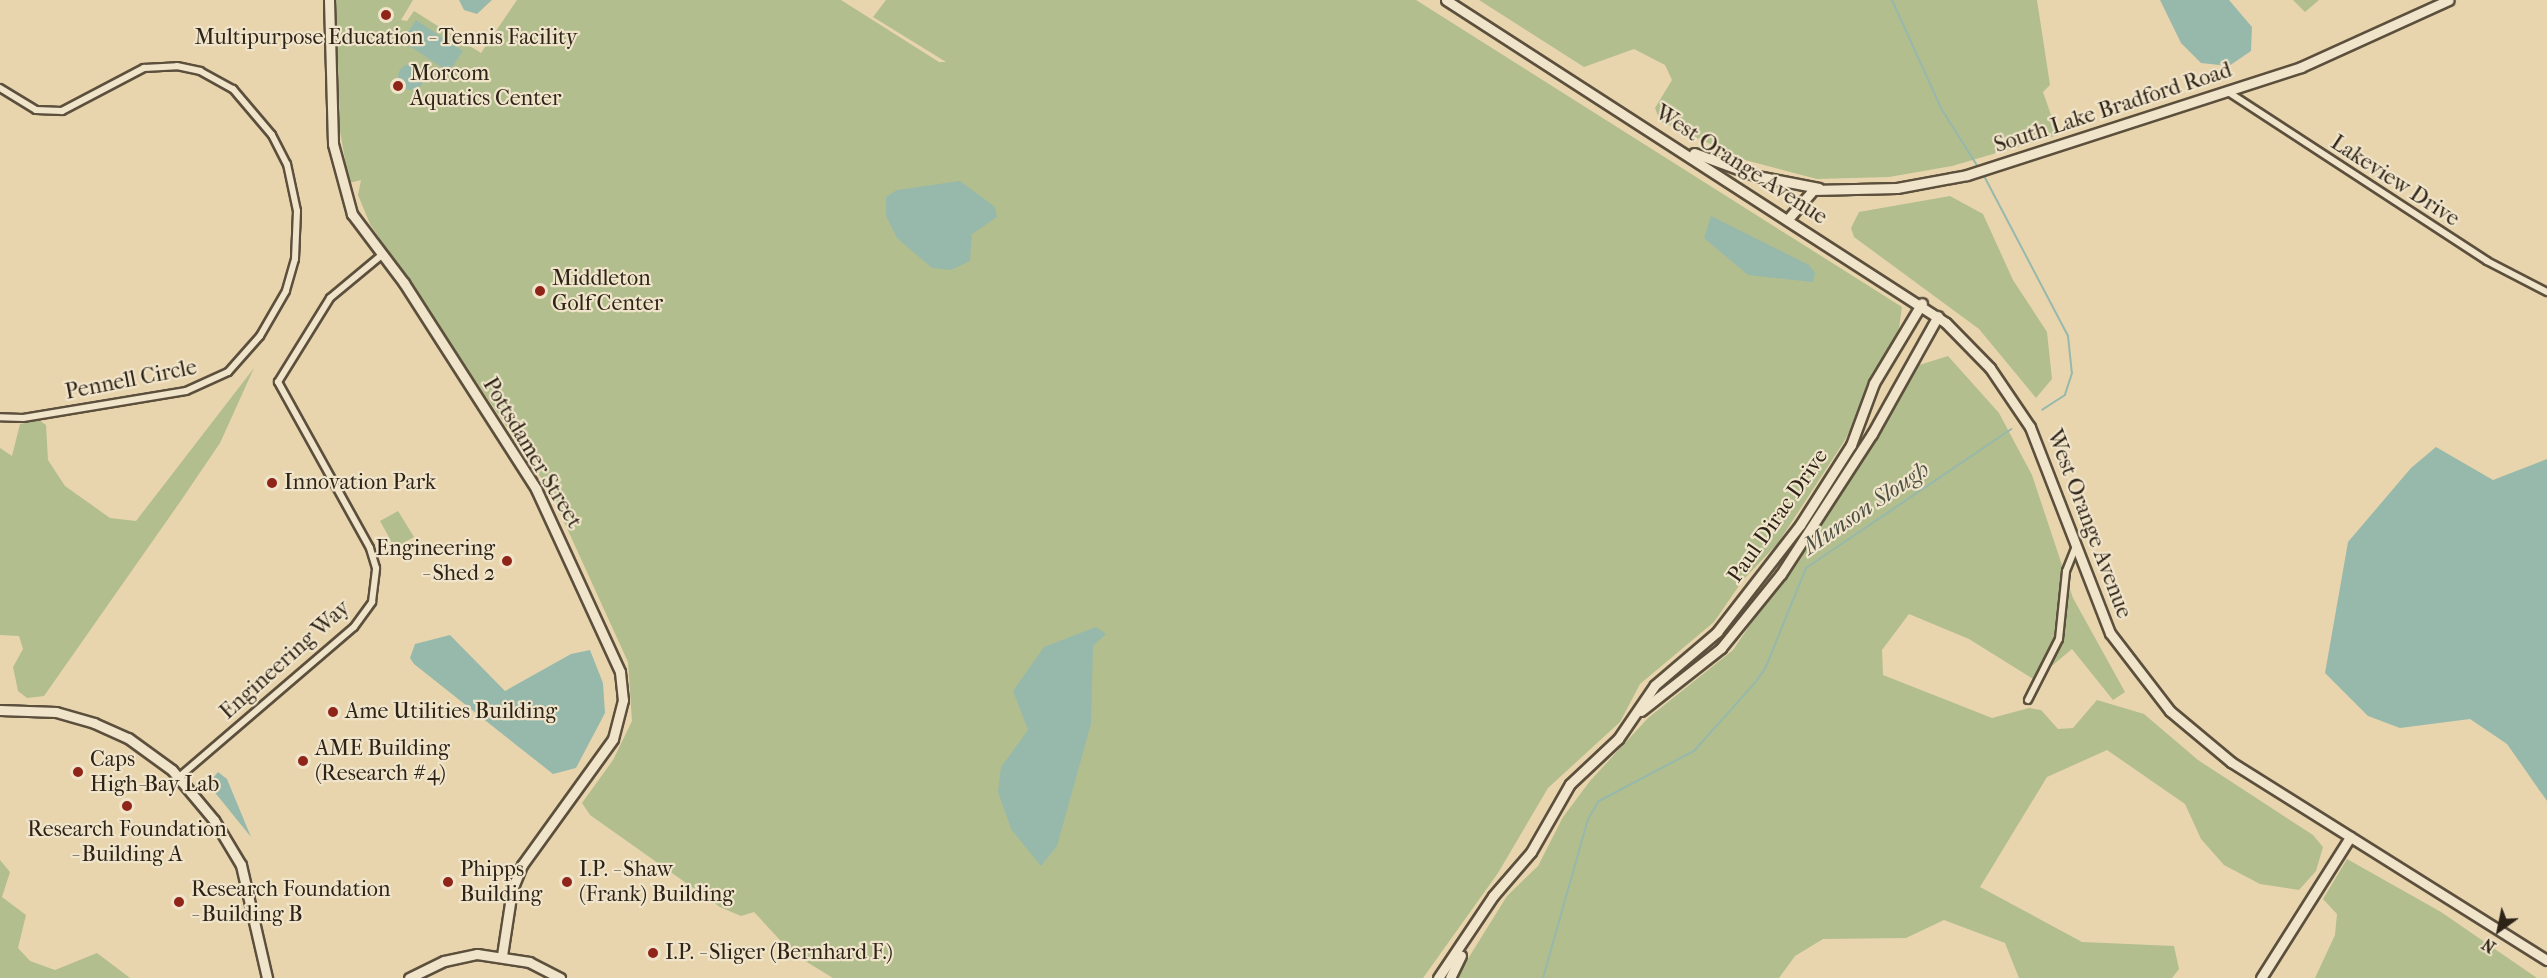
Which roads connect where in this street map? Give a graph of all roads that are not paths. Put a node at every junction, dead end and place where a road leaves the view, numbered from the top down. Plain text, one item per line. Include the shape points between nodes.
1 (329, 0) edge
2 (1446, 0) edge
3 (2450, 0) edge
4 (0, 88) edge
5 (2228, 92) junction
6 (1665, 139) junction
7 (1824, 189) junction
8 (1788, 219) junction
9 (384, 254) junction
10 (2547, 292) edge
11 (1922, 303) junction
12 (1938, 316) junction
13 (0, 417) edge
14 (2075, 549) junction
15 (2028, 700) dead end
16 (0, 710) edge
17 (1629, 723) junction
18 (179, 777) junction
19 (2350, 837) junction
20 (1466, 942) junction
21 (502, 955) junction
22 (2547, 960) edge
23 (267, 978) edge
24 (409, 978) edge
25 (560, 978) edge
26 (1438, 978) edge
27 (1450, 978) edge
28 (2261, 978) edge

1 - 9 street, Pottsdamer Street via 336,162 352,214
2 - 6 street, West Orange Avenue
3 - 5 street, South Lake Bradford Road via 2327,57
4 - 13 street, Pennell Circle via 36,110 62,111 144,68 200,71 232,89 272,135 287,164 297,211 295,259 286,291 260,336 228,372 186,391 23,418
5 - 7 street, South Lake Bradford Road via 1967,175 1897,188
5 - 10 street, Lakeview Drive via 2487,261
6 - 7 street via 1747,173
6 - 8 street, West Orange Avenue
7 - 8 street, South Lake Bradford Road via 1806,194
8 - 11 street, West Orange Avenue
9 - 18 street, Engineering Way via 330,298 278,382 370,548 376,568 372,602 354,627
9 - 21 street, Pottsdamer Street via 539,494 620,672 623,700 613,739 522,865 512,890
11 - 12 street, West Orange Avenue
11 - 17 street, Paul Dirac Drive via 1874,383 1851,445 1808,513 1718,632 1654,685
12 - 14 street, West Orange Avenue via 1990,368 2026,420 2052,476
12 - 17 street, Paul Dirac Drive via 1872,434 1767,592 1721,648
14 - 15 street via 2066,570 2059,639
14 - 19 street, West Orange Avenue via 2110,633 2170,711 2231,762
16 - 18 street via 56,712 94,723 146,749
17 - 20 street, Paul Dirac Drive via 1564,792 1531,852 1493,896
18 - 23 street via 241,865
19 - 22 street, West Orange Avenue
19 - 28 street
20 - 26 street, Paul Dirac Drive
20 - 27 street, Paul Dirac Drive
21 - 24 street via 460,957
21 - 25 street

